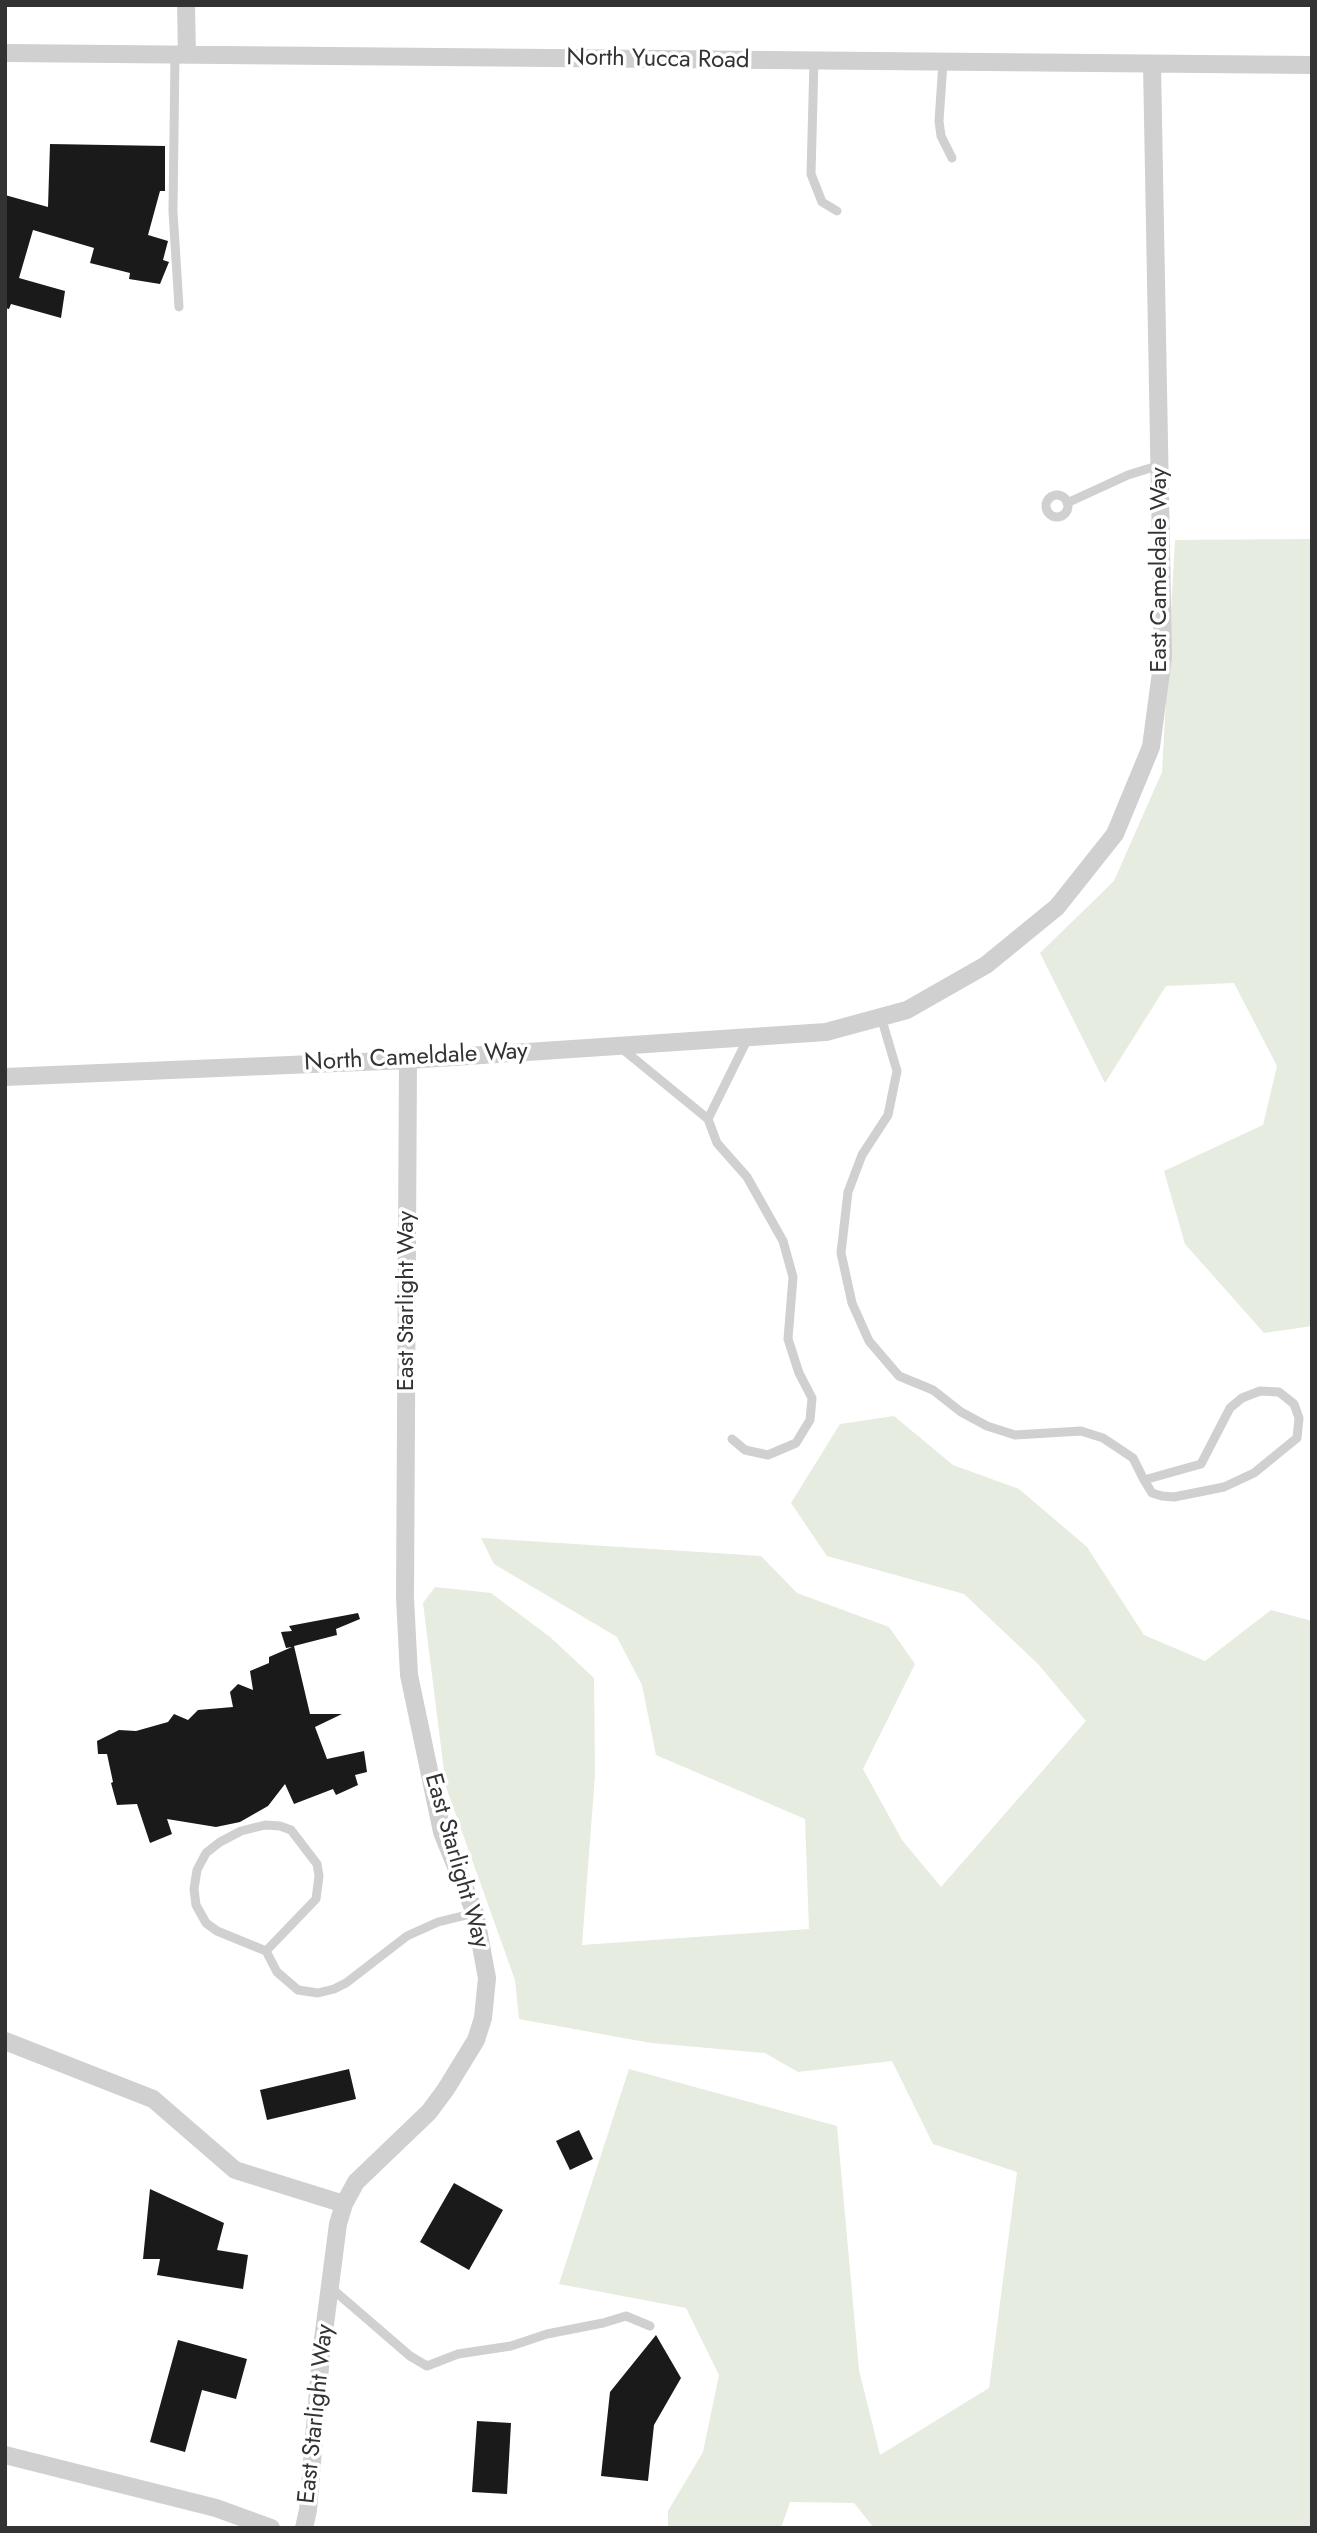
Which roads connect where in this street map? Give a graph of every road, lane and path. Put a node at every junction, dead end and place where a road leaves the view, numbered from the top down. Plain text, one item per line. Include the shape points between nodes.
1 (186, 5) edge
2 (5, 53) edge
3 (181, 55) junction
4 (814, 61) junction
5 (943, 62) junction
6 (1152, 65) junction
7 (1312, 65) edge
8 (952, 158) dead end
9 (837, 211) dead end
10 (179, 307) dead end
11 (1160, 465) junction
12 (1067, 503) dead end
13 (881, 1017) junction
14 (826, 1032) joint
15 (748, 1038) junction
16 (618, 1046) junction
17 (408, 1060) junction
18 (5, 1077) edge
19 (708, 1119) junction
20 (732, 1439) dead end
21 (1144, 1480) junction
22 (475, 1913) junction
23 (266, 1951) junction
24 (5, 2041) edge
25 (344, 2204) junction
26 (330, 2287) junction
27 (650, 2326) dead end
28 (5, 2455) edge
29 (271, 2528) edge
30 (304, 2528) edge

1 - 3 street
2 - 3 street, North Yucca Road
3 - 4 street, North Yucca Road
3 - 10 lane via 173,211
4 - 5 street, North Yucca Road
4 - 9 lane via 811,174 821,202
5 - 6 street, North Yucca Road
5 - 8 lane via 940,136
6 - 7 street, North Yucca Road
6 - 11 street, East Cameldale Way
11 - 12 lane
11 - 13 street, East Cameldale Way via 1163,657 1151,747 1115,834 1057,907 986,965 907,1010
13 - 14 street, East Cameldale Way
13 - 21 lane via 897,1071 888,1115 862,1155 848,1192 841,1254 852,1303 869,1341 899,1376 933,1390 987,1426 1015,1435 1081,1431 1103,1438 1133,1458
14 - 15 street, North Cameldale Way
15 - 16 street, North Cameldale Way
15 - 19 lane
16 - 17 street, North Cameldale Way
16 - 19 lane
17 - 18 street, North Cameldale Way
17 - 22 street, East Starlight Way via 405,1598 409,1675 442,1832
19 - 20 lane via 717,1143 747,1177 783,1241 793,1277 789,1339 795,1365 812,1398 810,1420 796,1443 768,1455 745,1450
21 - 21 lane via 1152,1493 1174,1497 1224,1487 1254,1473 1297,1438 1299,1418 1294,1404 1279,1392 1260,1391 1242,1398 1230,1408 1200,1464
22 - 23 lane via 407,1936 346,1983 318,1993 285,1982
22 - 25 street, East Starlight Way via 487,1978 476,2040 429,2112 356,2182
23 - 23 lane via 206,1923 195,1905 194,1889 206,1853 241,1831 265,1825 290,1830 317,1864 319,1876 316,1899
24 - 25 street via 153,2099 235,2170
25 - 26 street, East Starlight Way
26 - 27 lane via 410,2357 427,2366 458,2354 511,2346 626,2316
26 - 30 street, East Starlight Way
28 - 29 street via 216,2508

